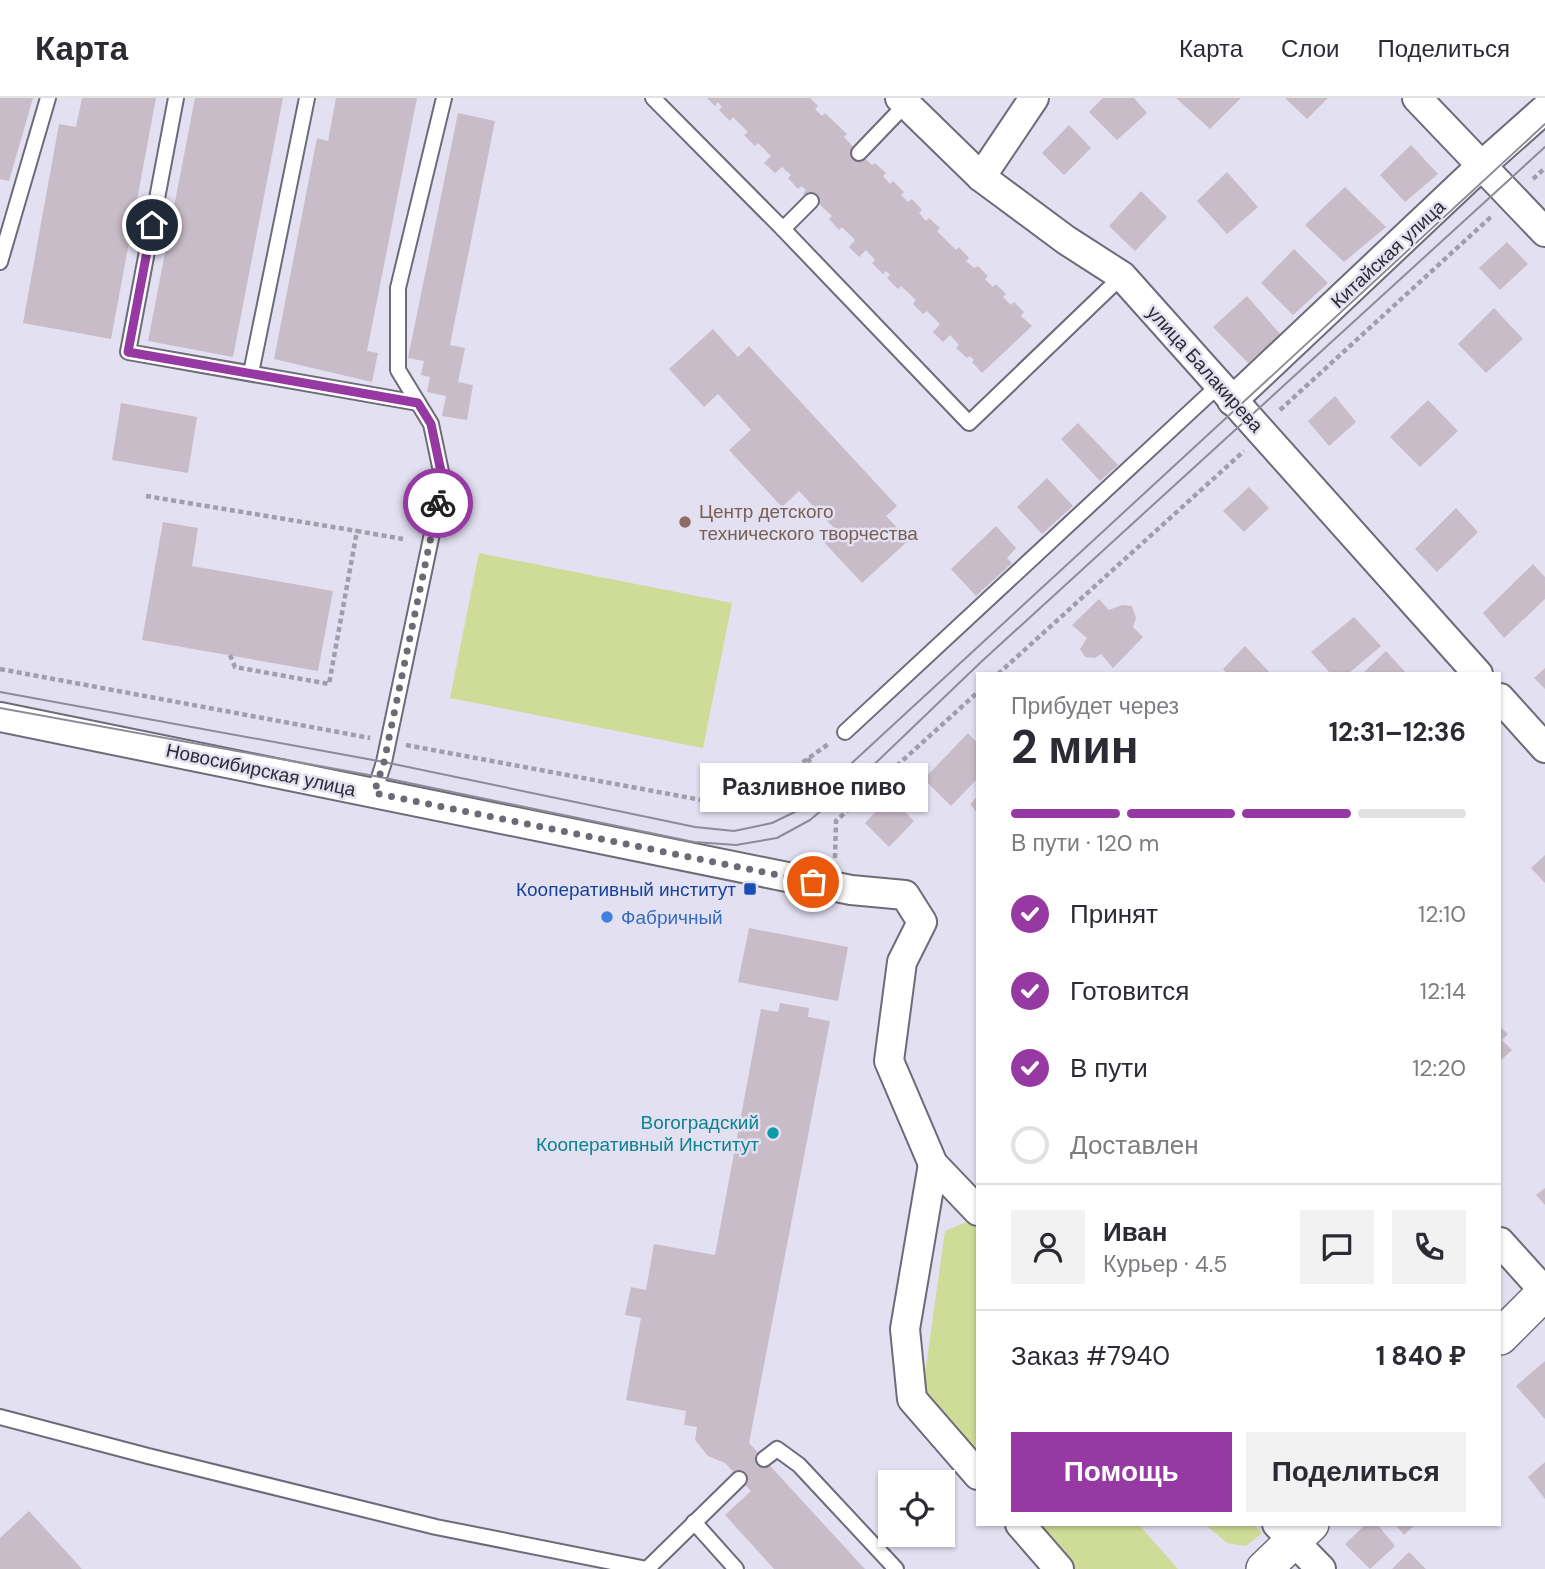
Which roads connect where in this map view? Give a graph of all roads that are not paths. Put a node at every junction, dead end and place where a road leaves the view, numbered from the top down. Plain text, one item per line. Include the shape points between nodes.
1 (48, 98) edge
2 (176, 98) edge
3 (307, 98) edge
4 (444, 98) edge
5 (653, 98) edge
6 (1034, 98) edge
7 (1417, 98) edge
8 (903, 101) edge
9 (1545, 109) edge
10 (859, 153) dead end
11 (1481, 166) junction
12 (981, 177) junction
13 (811, 201) dead end
14 (783, 229) junction
15 (1545, 232) edge
16 (0, 262) edge
17 (1122, 276) junction
18 (251, 373) junction
19 (1226, 393) junction
20 (418, 403) junction
21 (1476, 672) edge
22 (1501, 699) edge
23 (0, 717) edge
24 (845, 732) road end
25 (1545, 748) edge
26 (374, 793) junction
27 (933, 1164) junction
28 (976, 1209) edge
29 (1501, 1243) edge
30 (1545, 1292) edge
31 (1501, 1336) edge
32 (0, 1417) edge
33 (764, 1459) dead end
34 (976, 1473) edge
35 (739, 1479) dead end
36 (694, 1522) junction
37 (1022, 1526) edge
38 (1294, 1530) edge
39 (647, 1569) edge
40 (736, 1569) edge
41 (896, 1569) edge
42 (1059, 1569) edge
43 (1265, 1569) edge
44 (1321, 1569) edge

1 - 16 lane
2 - 18 lane via 128,352
3 - 18 lane
4 - 20 lane via 398,288 398,370
5 - 14 lane
6 - 12 street
7 - 11 street
8 - 10 lane
8 - 12 street, улица Балакирева
9 - 11 street, Китайская улица
11 - 15 street
11 - 19 street, Китайская улица
12 - 17 street, улица Балакирева
13 - 14 lane
14 - 17 lane via 969,423
17 - 19 street, улица Балакирева
18 - 20 lane
19 - 21 street, улица Балакирева
19 - 24 lane
20 - 26 lane via 431,424 443,481
22 - 25 street
23 - 26 street, Новосибирская улица
26 - 27 street, Новосибирская улица via 843,888 905,895 922,922 902,962 889,1061
27 - 28 street
27 - 34 street via 905,1329 912,1399
29 - 30 street
30 - 31 street
32 - 39 lane via 436,1527
33 - 41 lane via 777,1449 799,1465
35 - 36 lane
36 - 39 lane
36 - 40 lane
37 - 42 street
38 - 43 street
38 - 44 street

